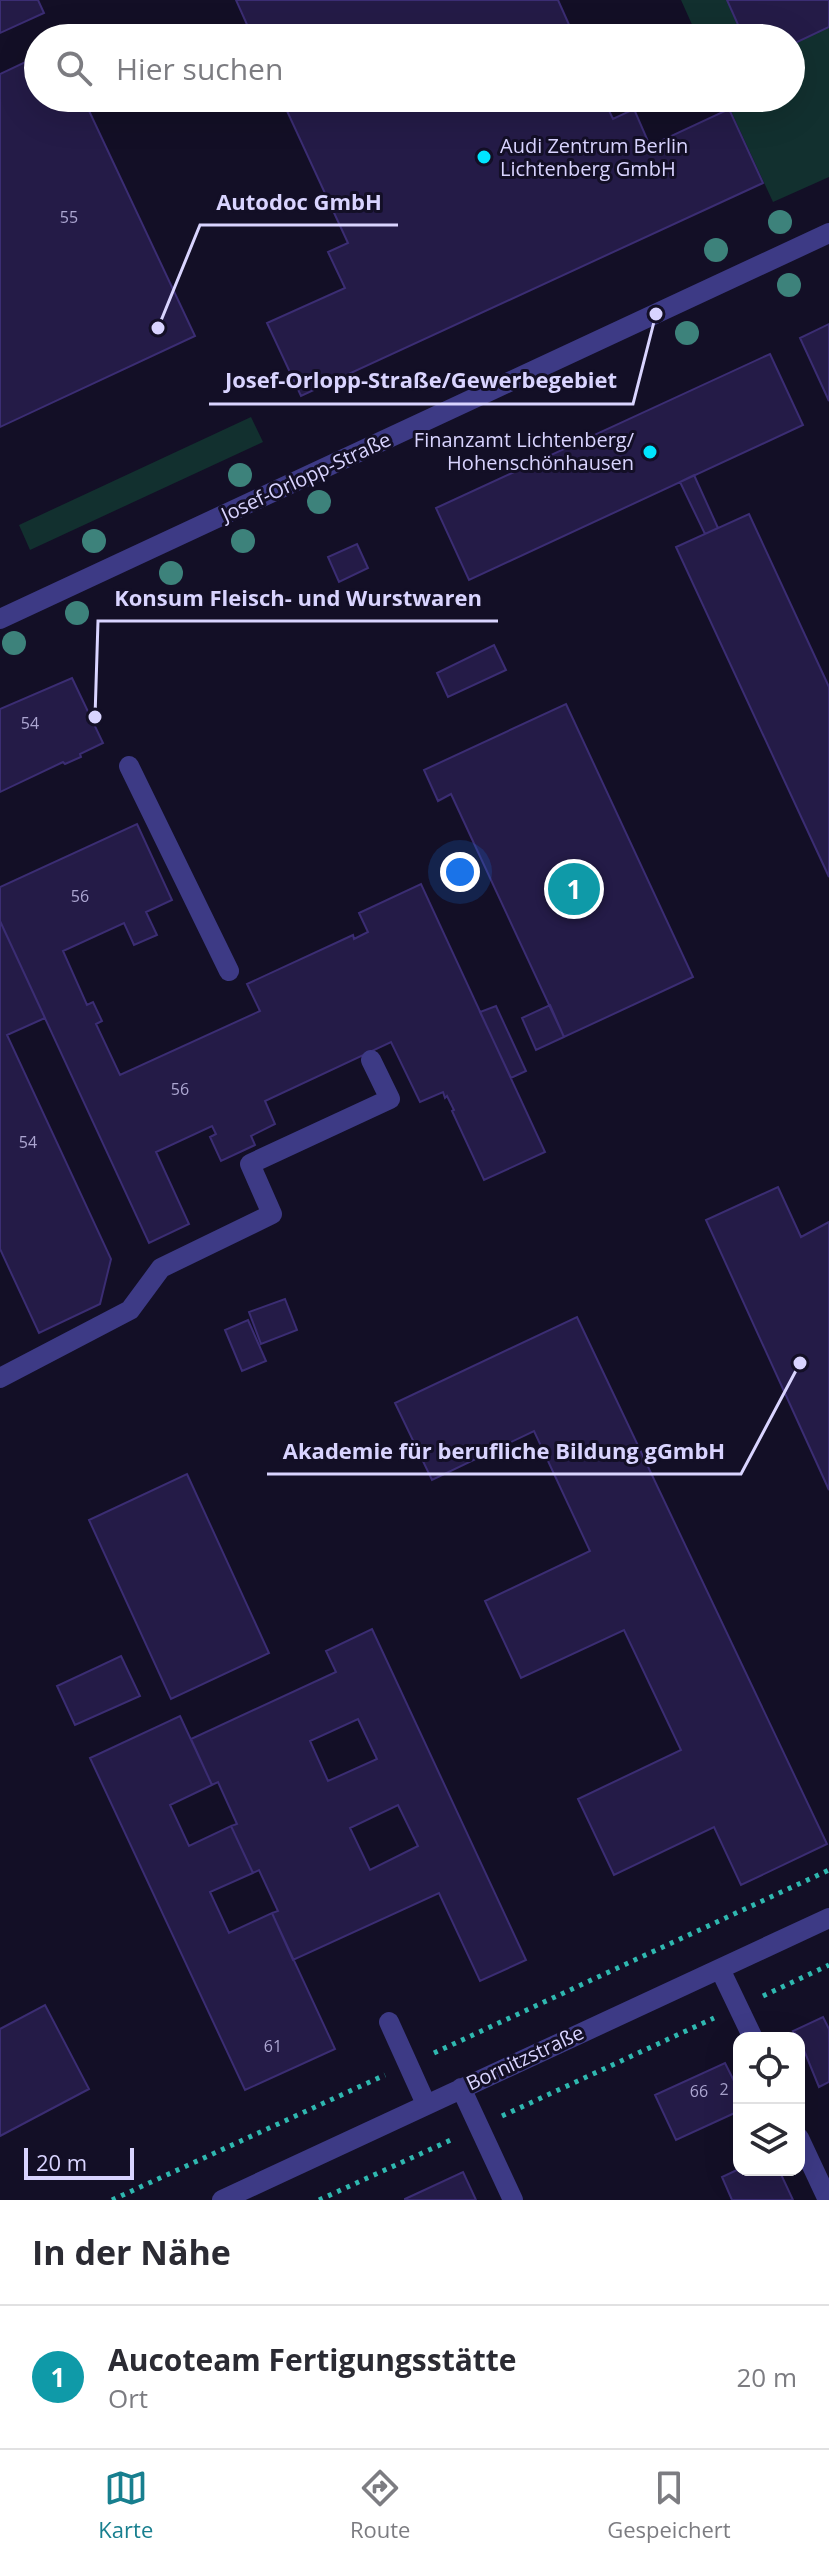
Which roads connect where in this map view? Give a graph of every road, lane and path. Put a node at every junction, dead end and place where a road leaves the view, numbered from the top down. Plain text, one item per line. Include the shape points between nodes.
1 (829, 233) edge
2 (0, 619) edge
3 (129, 766) dead end
4 (229, 971) dead end
5 (371, 1060) dead end
6 (0, 1378) edge
7 (829, 1870) edge
8 (829, 1918) edge
9 (829, 1965) edge
10 (720, 1969) junction
11 (738, 2007) junction
12 (389, 2022) dead end
13 (750, 2032) edge
14 (408, 2064) junction
15 (461, 2088) junction
16 (426, 2104) junction
17 (479, 2127) junction
18 (805, 2151) edge
19 (112, 2200) edge
20 (222, 2200) edge
21 (319, 2200) edge
22 (513, 2200) edge
23 (828, 2200) edge

1 - 2 street, Josef-Orlopp-Straße
3 - 4 street
5 - 6 street via 390,1099 250,1164 272,1214 161,1268 130,1310
7 - 14 path
8 - 10 street, Bornitzstraße
9 - 11 path
10 - 11 street
10 - 15 street, Bornitzstraße
11 - 13 street
11 - 17 path
12 - 14 street
14 - 16 street
14 - 19 path
15 - 16 street, Bornitzstraße
15 - 17 street
16 - 20 street, Bornitzstraße
17 - 21 path
17 - 22 street
18 - 23 street

